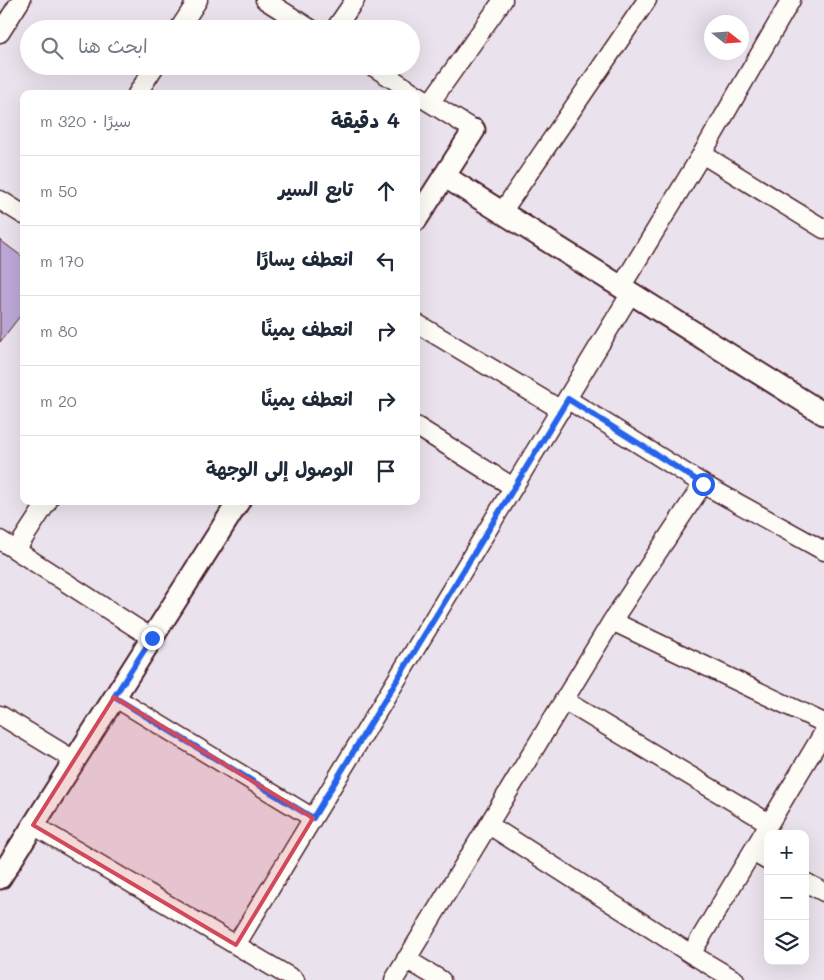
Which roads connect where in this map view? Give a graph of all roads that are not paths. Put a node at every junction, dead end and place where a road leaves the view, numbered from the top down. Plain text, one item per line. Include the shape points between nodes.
1 (21, 0) edge
2 (198, 0) edge
3 (265, 0) edge
4 (355, 0) edge
5 (503, 0) edge
6 (647, 0) edge
7 (791, 0) edge
8 (185, 20) edge
9 (297, 20) edge
10 (341, 20) edge
11 (2, 26) edge
12 (149, 75) edge
13 (386, 75) edge
14 (140, 90) edge
15 (410, 90) edge
16 (421, 97) edge
17 (474, 130) joint
18 (702, 154) junction
19 (444, 176) junction
20 (0, 200) edge
21 (20, 212) edge
22 (502, 212) junction
23 (420, 214) edge
24 (824, 229) edge
25 (626, 290) junction
26 (420, 325) edge
27 (564, 404) junction
28 (824, 414) edge
29 (420, 429) edge
30 (703, 484) junction
31 (513, 487) junction
32 (45, 505) edge
33 (236, 505) edge
34 (0, 540) edge
35 (16, 550) junction
36 (824, 551) edge
37 (612, 621) junction
38 (152, 638) junction
39 (114, 697) junction
40 (564, 701) junction
41 (0, 715) edge
42 (824, 723) edge
43 (824, 732) edge
44 (74, 760) junction
45 (313, 818) junction
46 (769, 823) junction
47 (489, 825) junction
48 (33, 826) junction
49 (752, 852) junction
50 (764, 859) edge
51 (0, 878) edge
52 (809, 884) edge
53 (824, 892) edge
54 (236, 945) junction
55 (690, 954) junction
56 (406, 960) junction
57 (295, 980) edge
58 (394, 980) edge
59 (441, 980) edge
60 (735, 980) edge

1 - 11 street
2 - 8 street
3 - 9 street
4 - 10 street
5 - 16 street
6 - 22 street
7 - 18 street
12 - 14 street
13 - 15 street
16 - 17 street
17 - 19 street
18 - 24 street
18 - 25 street
19 - 22 street
19 - 23 street
20 - 21 street
22 - 25 street
25 - 27 street
25 - 28 street
26 - 27 street
27 - 30 street
27 - 31 street
29 - 31 street
30 - 36 street
30 - 37 street
31 - 45 street
32 - 35 street
33 - 38 street
34 - 35 street
35 - 38 street
37 - 40 street
37 - 42 street
38 - 39 street
39 - 44 street
39 - 45 street
40 - 46 street
40 - 47 street
41 - 44 street
43 - 46 street
44 - 48 street
45 - 54 street
46 - 49 street
47 - 55 street
47 - 56 street
48 - 51 street
48 - 54 street
49 - 50 street
49 - 55 street
52 - 53 street
54 - 57 street
55 - 60 street
56 - 58 street
56 - 59 street

